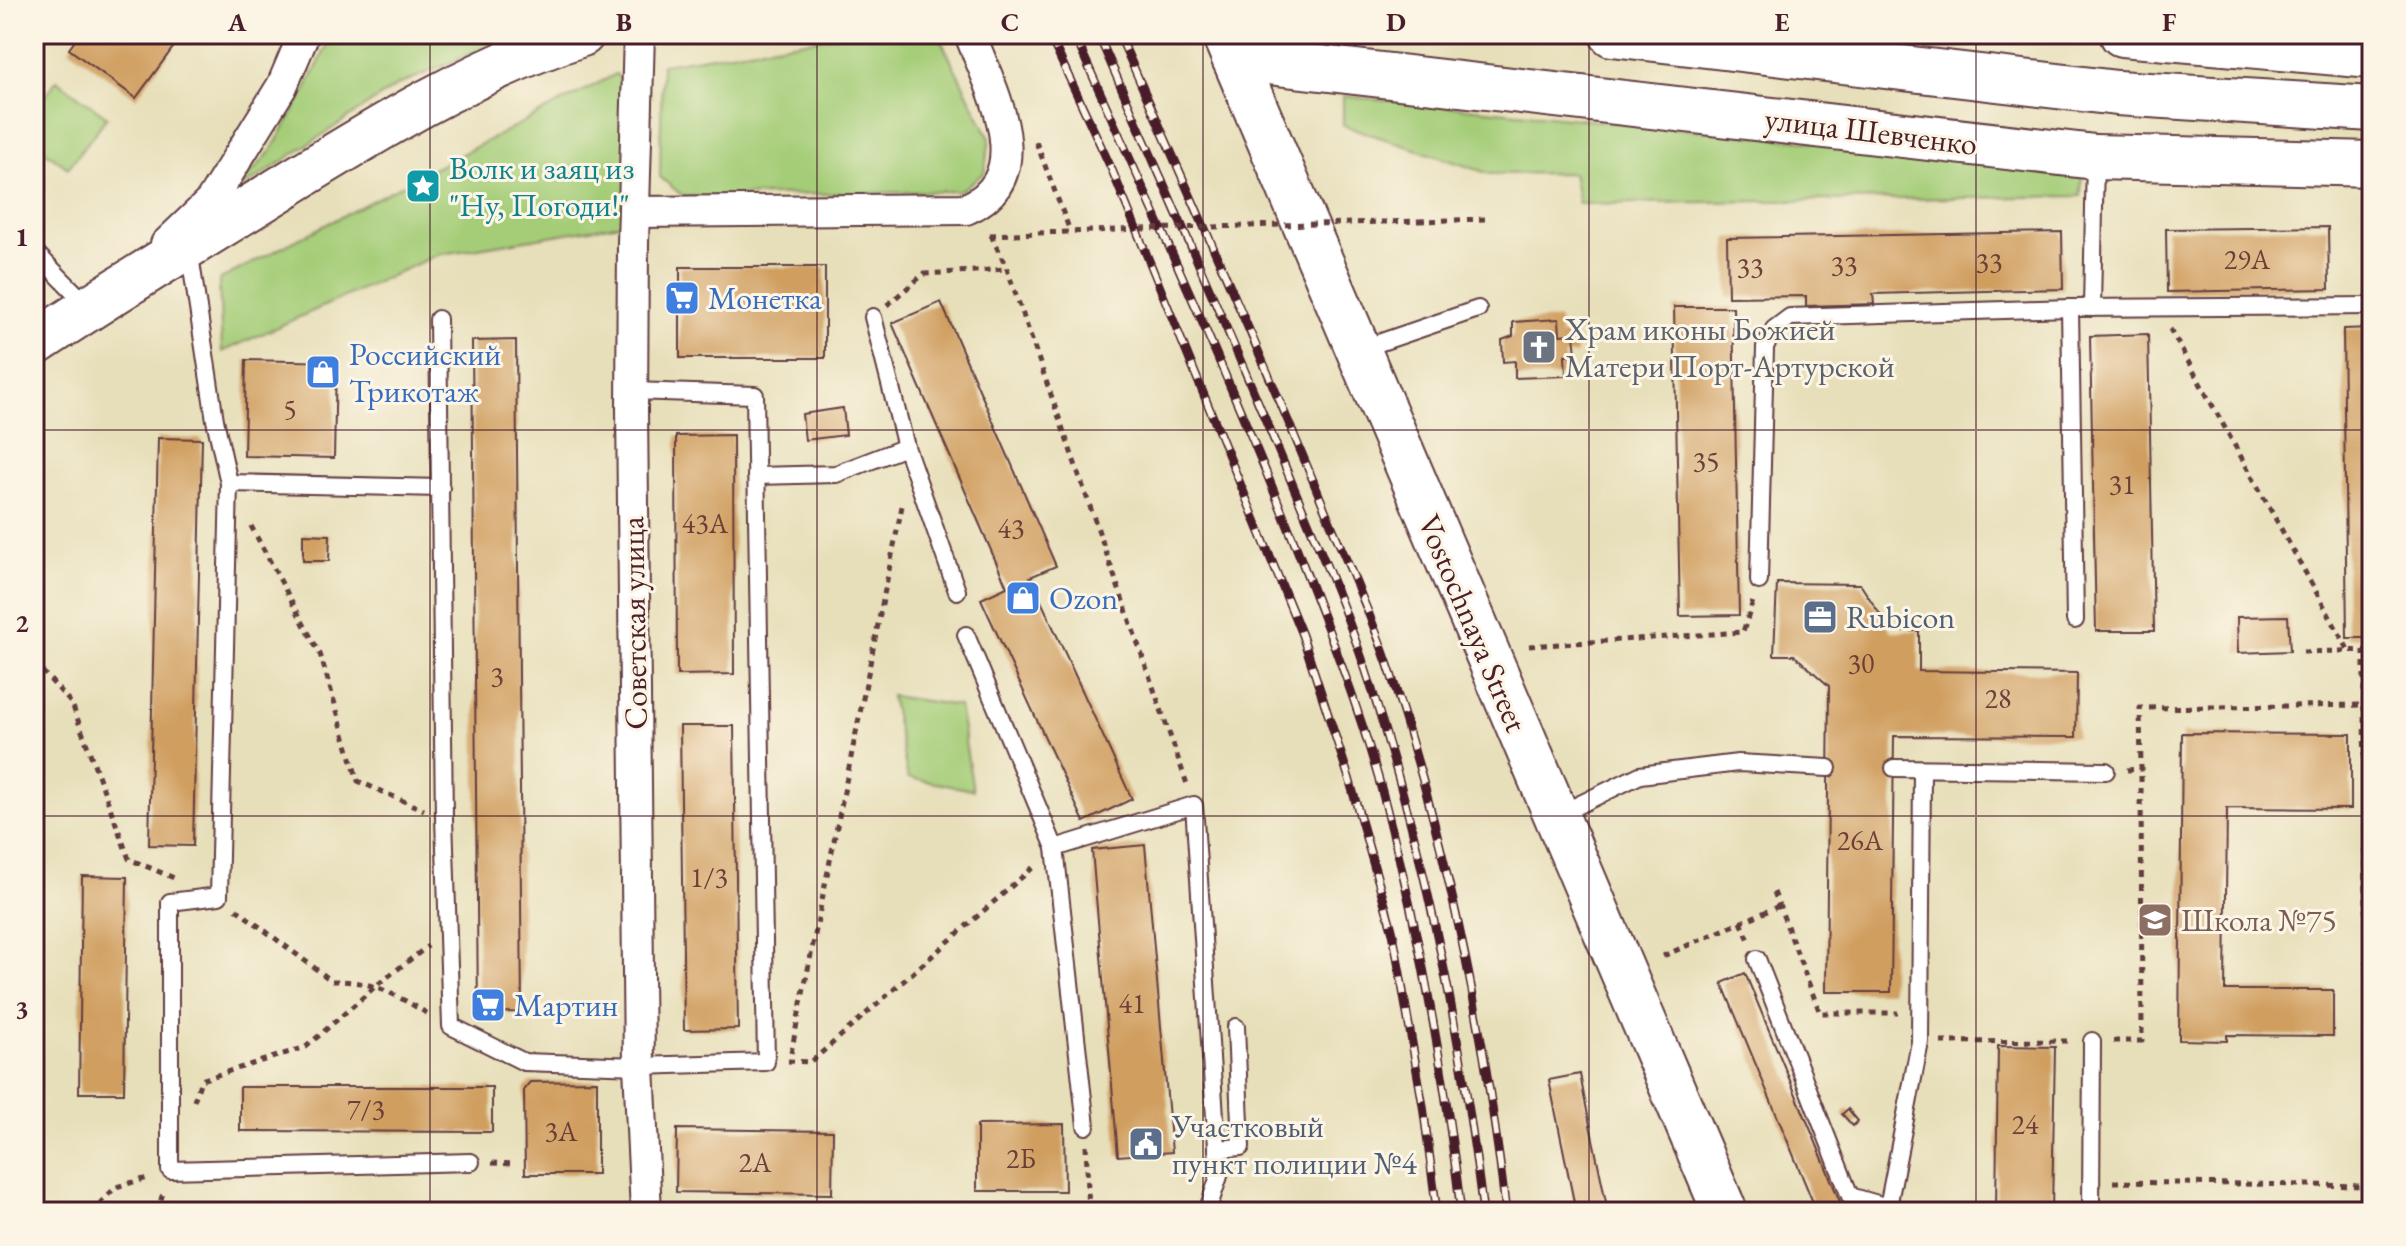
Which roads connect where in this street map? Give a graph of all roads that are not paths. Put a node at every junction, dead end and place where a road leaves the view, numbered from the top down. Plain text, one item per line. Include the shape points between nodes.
1 (304, 34) edge
2 (582, 34) edge
3 (639, 34) edge
4 (970, 34) edge
5 (1327, 34) edge
6 (1612, 34) edge
7 (2122, 34) edge
8 (1229, 46) edge
9 (2372, 56) edge
10 (1372, 74) junction
11 (2372, 109) edge
12 (2095, 157) junction
13 (2372, 164) edge
14 (635, 212) junction
15 (188, 245) junction
16 (34, 251) edge
17 (107, 296) junction
18 (2372, 306) edge
19 (2070, 308) junction
20 (2092, 308) junction
21 (1478, 309) dead end
22 (873, 317) road end
23 (438, 319) dead end
24 (34, 344) edge
25 (1358, 350) junction
26 (632, 391) junction
27 (908, 454) junction
28 (756, 476) junction
29 (229, 483) junction
30 (441, 488) junction
31 (1759, 581) road end
32 (957, 591) dead end
33 (2075, 620) dead end
34 (966, 635) dead end
35 (1828, 768) dead end
36 (1894, 768) dead end
37 (1922, 769) junction
38 (2106, 771) road end
39 (1555, 817) junction
40 (1055, 848) junction
41 (1757, 959) dead end
42 (1236, 1027) dead end
43 (2092, 1041) road end
44 (639, 1066) junction
45 (1086, 1126) dead end
46 (1217, 1149) junction
47 (471, 1162) dead end
48 (1889, 1209) edge
49 (646, 1212) edge
50 (1207, 1212) edge
51 (1725, 1212) edge
52 (2091, 1212) edge

1 - 17 street via 282,86 211,201
2 - 15 main road via 466,81
3 - 14 street, Советская улица
4 - 14 street via 1004,132 1005,167 992,194 980,203 966,209
5 - 10 main road via 1331,54
6 - 11 main road via 2117,93
7 - 9 main road
8 - 10 main road, улица Шевченко
8 - 25 main road, Vostochnaya Street
10 - 12 main road, улица Шевченко
12 - 13 main road, улица Шевченко
12 - 20 lane
14 - 26 street, Советская улица
15 - 17 main road
15 - 29 lane
16 - 17 lane
17 - 24 main road
18 - 20 lane
19 - 20 lane
19 - 31 lane via 1790,317 1774,329 1765,347
19 - 33 lane
21 - 25 lane
22 - 27 lane
23 - 30 lane
25 - 39 main road, Vostochnaya Street
26 - 28 lane via 755,395
26 - 44 street, Советская улица
27 - 28 lane via 836,474
27 - 32 lane
28 - 44 lane via 766,1062
29 - 30 lane
29 - 47 lane via 219,896 170,902 170,1170
30 - 44 lane via 451,1026 524,1062
34 - 40 lane
35 - 39 lane via 1738,763 1640,775
36 - 37 lane
37 - 38 lane
37 - 48 lane via 1920,1042
39 - 51 main road, Vostochnaya Street
40 - 45 lane
40 - 46 lane via 1194,805
41 - 48 lane via 1850,1196
42 - 46 lane via 1241,1147
43 - 52 lane
44 - 49 street, Советская улица
46 - 50 lane via 1219,1176

